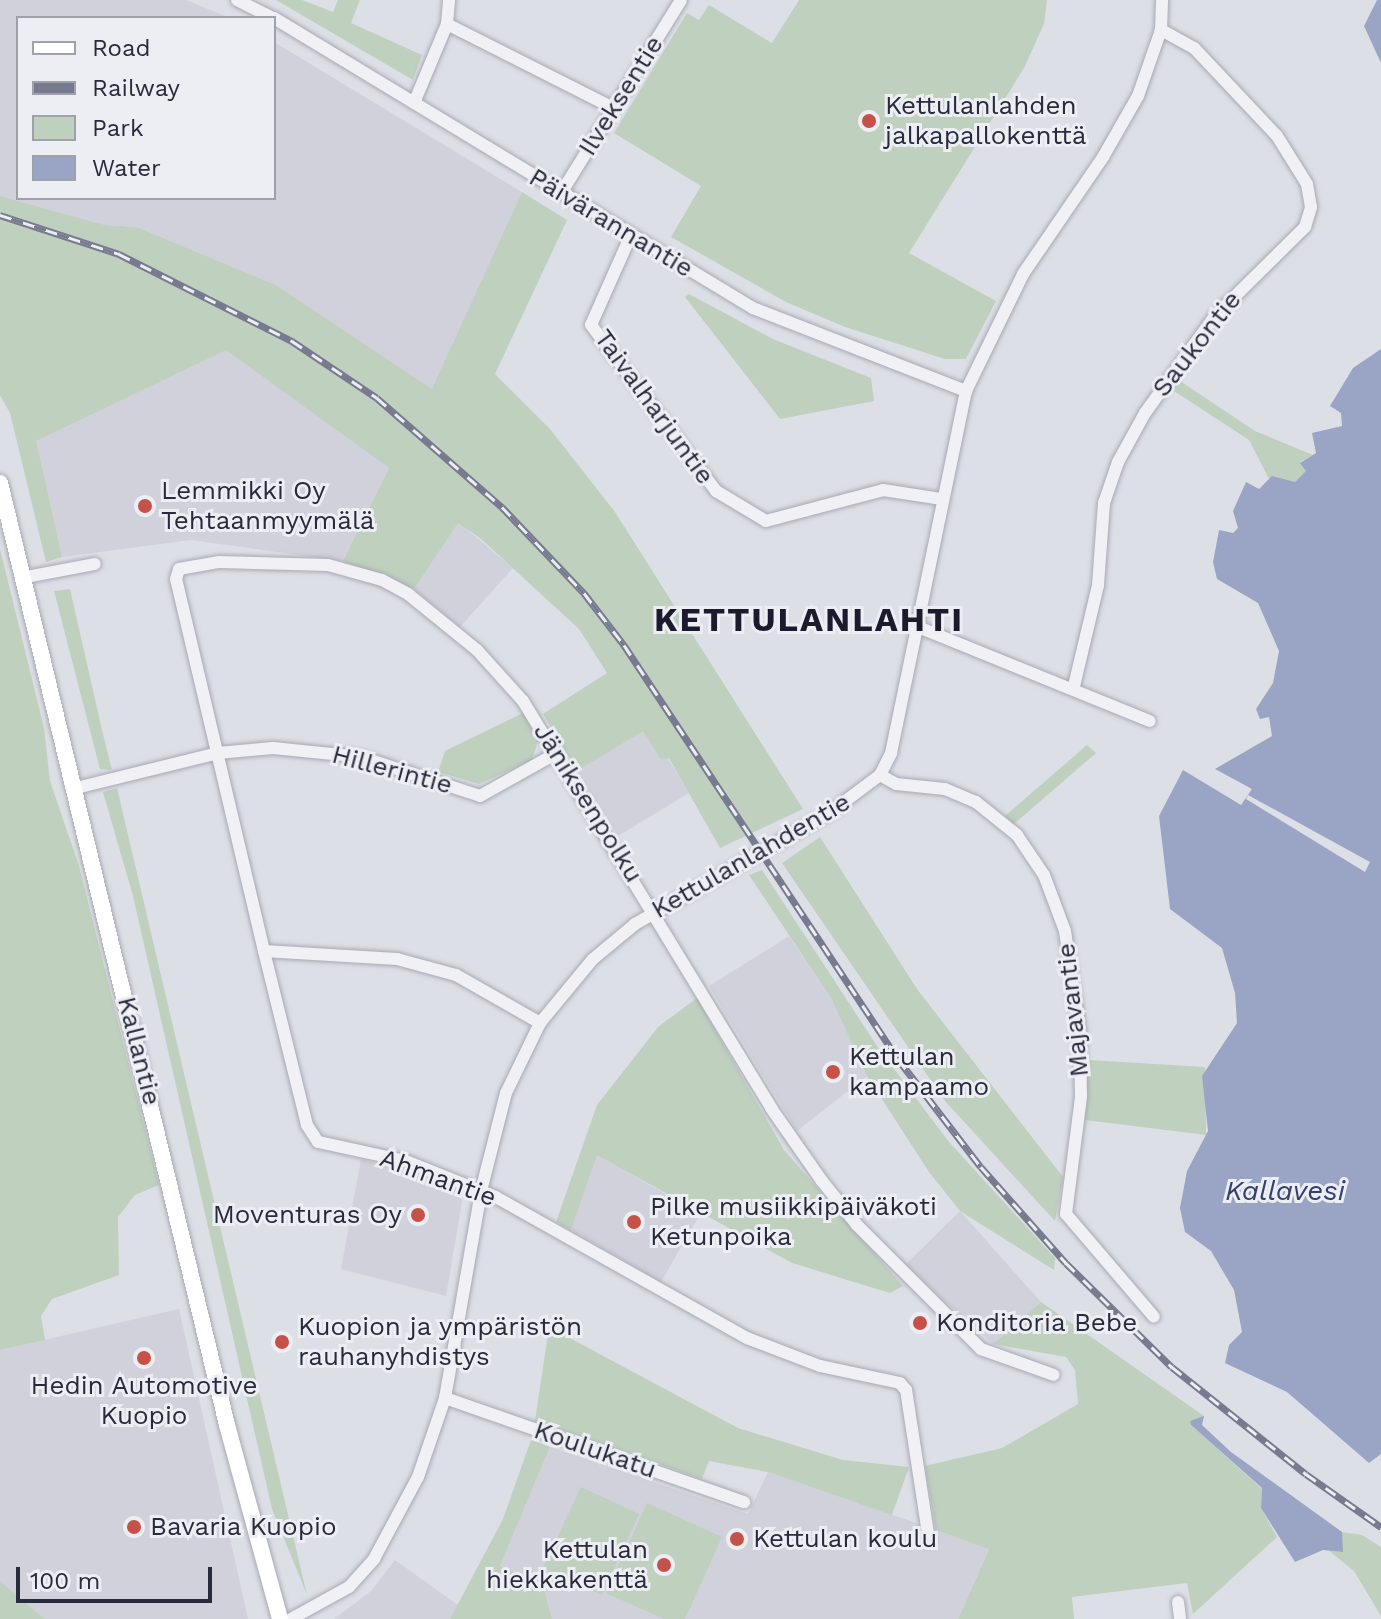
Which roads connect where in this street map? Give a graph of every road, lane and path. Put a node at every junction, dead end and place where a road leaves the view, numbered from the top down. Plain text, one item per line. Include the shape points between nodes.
1 (237, 0) edge
2 (448, 0) edge
3 (681, 0) edge
4 (1162, 0) edge
5 (270, 16) edge
6 (276, 19) edge
7 (447, 24) junction
8 (1161, 30) junction
9 (414, 103) junction
10 (613, 108) junction
11 (561, 193) junction
12 (631, 235) junction
13 (966, 391) junction
14 (0, 483) edge
15 (942, 499) junction
16 (95, 564) dead end
17 (179, 569) joint
18 (26, 577) junction
19 (918, 627) junction
20 (1074, 686) junction
21 (1150, 721) dead end
22 (218, 753) junction
23 (557, 753) junction
24 (880, 775) junction
25 (76, 788) junction
26 (655, 911) junction
27 (264, 951) junction
28 (540, 1023) junction
29 (481, 1191) junction
30 (1154, 1317) dead end
31 (1054, 1375) dead end
32 (445, 1398) junction
33 (744, 1502) dead end
34 (929, 1540) dead end
35 (1178, 1602) dead end
36 (280, 1619) edge
37 (291, 1619) edge
38 (1180, 1619) edge

1 - 5 street, Päivärannantie
2 - 7 street
3 - 10 street, Ilveksentie
4 - 8 street
6 - 9 street, Päivärannantie
7 - 9 street
7 - 10 street
8 - 13 street via 1138,96 1023,274
8 - 20 street, Saukontie via 1194,48 1277,136 1307,184 1311,207 1305,227 1215,316 1145,413 1118,462 1104,503 1098,585
9 - 11 street, Päivärannantie
10 - 11 street, Ilveksentie
11 - 12 street, Päivärannantie
12 - 13 street, Päivärannantie via 753,308
12 - 15 street, Taivalharjuntie via 591,325 716,491 766,521 883,490
13 - 15 street
14 - 18 main road, Kallantie
15 - 19 street
16 - 18 street
17 - 22 street, Ahmantie via 176,579
17 - 23 street, Jäniksenpolku via 265,561 328,565 382,580 408,594 477,650 523,701
18 - 25 main road, Kallantie
19 - 20 street
19 - 24 street via 891,753
20 - 21 street
22 - 23 street, Hillerintie via 273,748 361,757 480,796
22 - 25 street, Hillerintie
22 - 27 street, Ahmantie
23 - 26 street, Jäniksenpolku
24 - 26 street, Kettulanlahdentie via 828,814
24 - 30 street, Majavantie via 896,784 945,789 976,802 1017,835 1044,875 1065,931 1080,1033 1081,1097 1066,1214
25 - 36 main road, Kallantie via 227,1425
26 - 28 street, Kettulanlahdentie via 593,959
26 - 31 street, Jäniksenpolku via 771,1108 857,1225 981,1349
27 - 28 street via 397,959 456,975
27 - 29 street, Ahmantie via 307,1125 318,1142 406,1161
28 - 29 street, Kettulanlahdentie via 506,1093
29 - 32 street, Kettulanlahdentie
29 - 34 street, Ahmantie via 747,1338 820,1366 900,1383 906,1390
32 - 33 street, Koulukatu
32 - 37 street, Kettulanlahdentie via 418,1477 374,1559 349,1587
35 - 38 street

